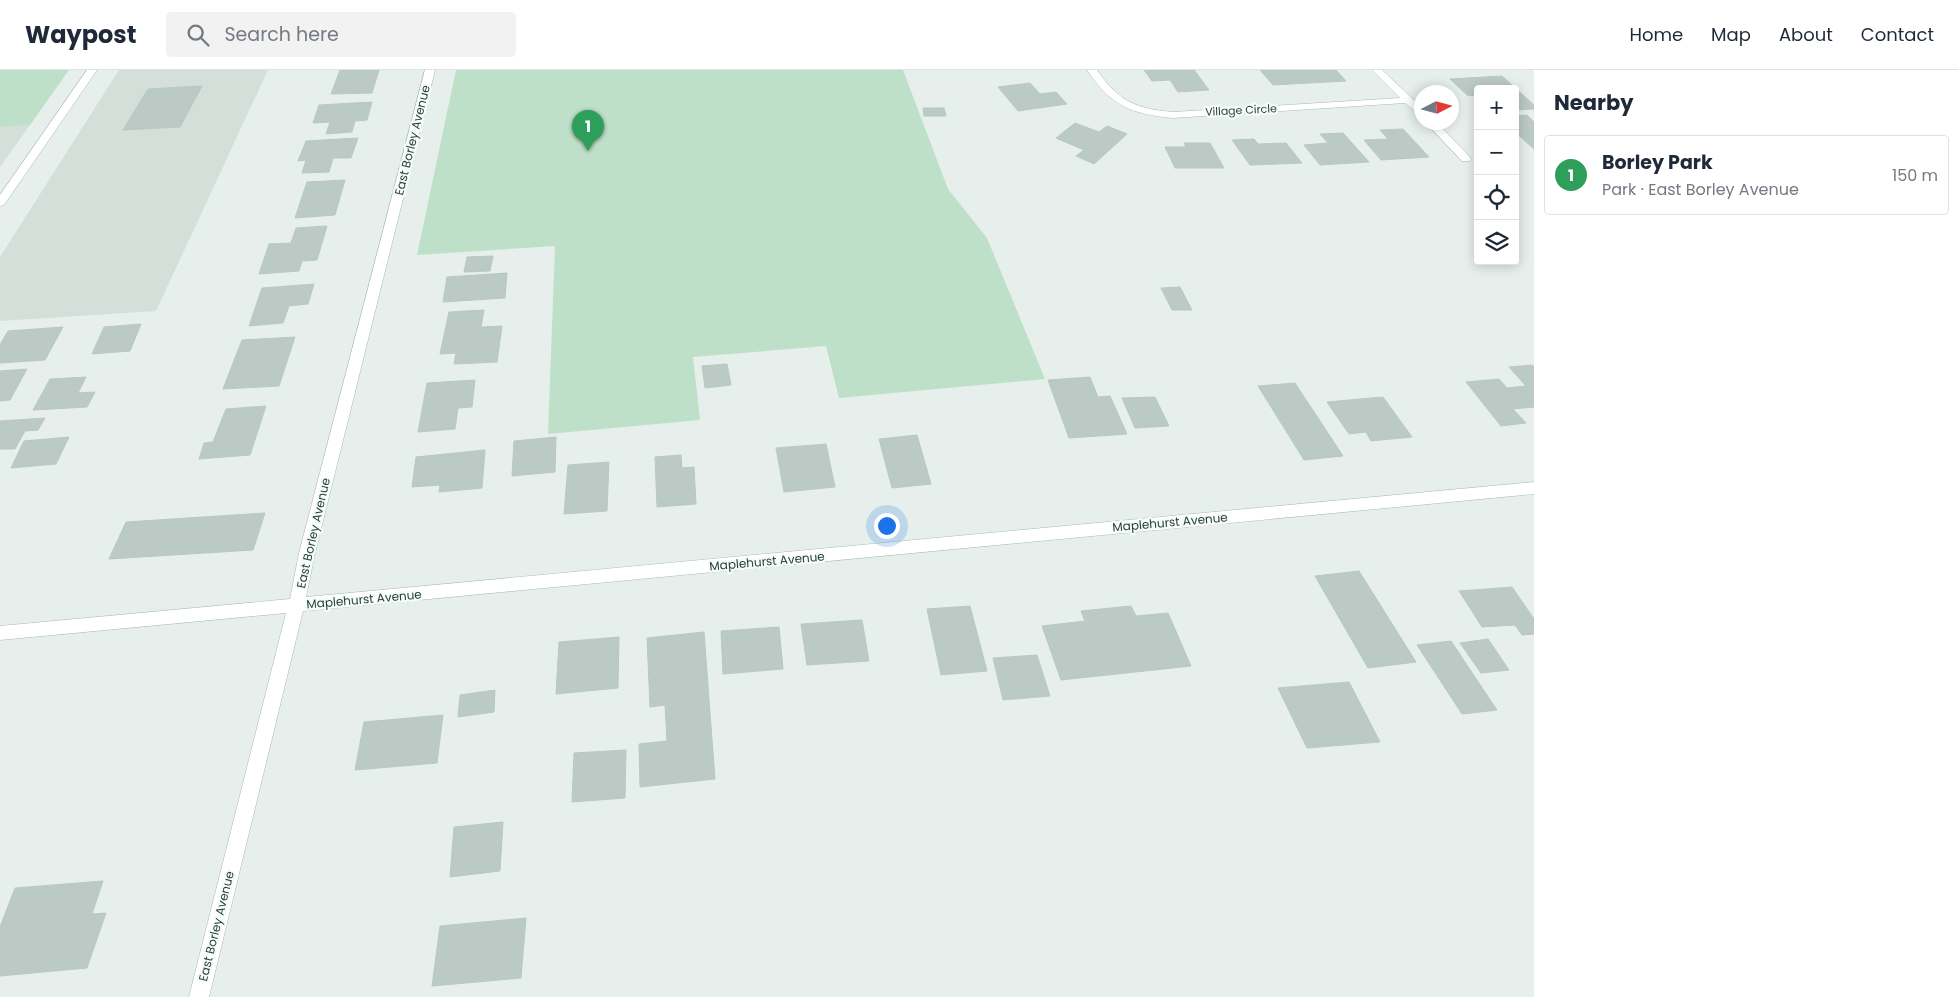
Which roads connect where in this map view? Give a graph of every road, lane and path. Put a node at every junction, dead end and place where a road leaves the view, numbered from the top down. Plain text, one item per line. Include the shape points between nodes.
1 (92, 70) edge
2 (430, 70) edge
3 (1092, 70) edge
4 (1377, 70) edge
5 (1408, 100) junction
6 (1414, 106) edge
7 (1438, 130) edge
8 (1466, 159) dead end
9 (0, 203) edge
10 (1534, 488) edge
11 (296, 606) junction
12 (0, 634) edge
13 (199, 997) edge

1 - 9 street
2 - 11 street, East Borley Avenue
3 - 5 street, Village Circle via 1108,94 1136,109 1158,114
4 - 5 street
5 - 6 street
7 - 8 street
10 - 11 street, Maplehurst Avenue
11 - 12 street, Maplehurst Avenue
11 - 13 street, East Borley Avenue

